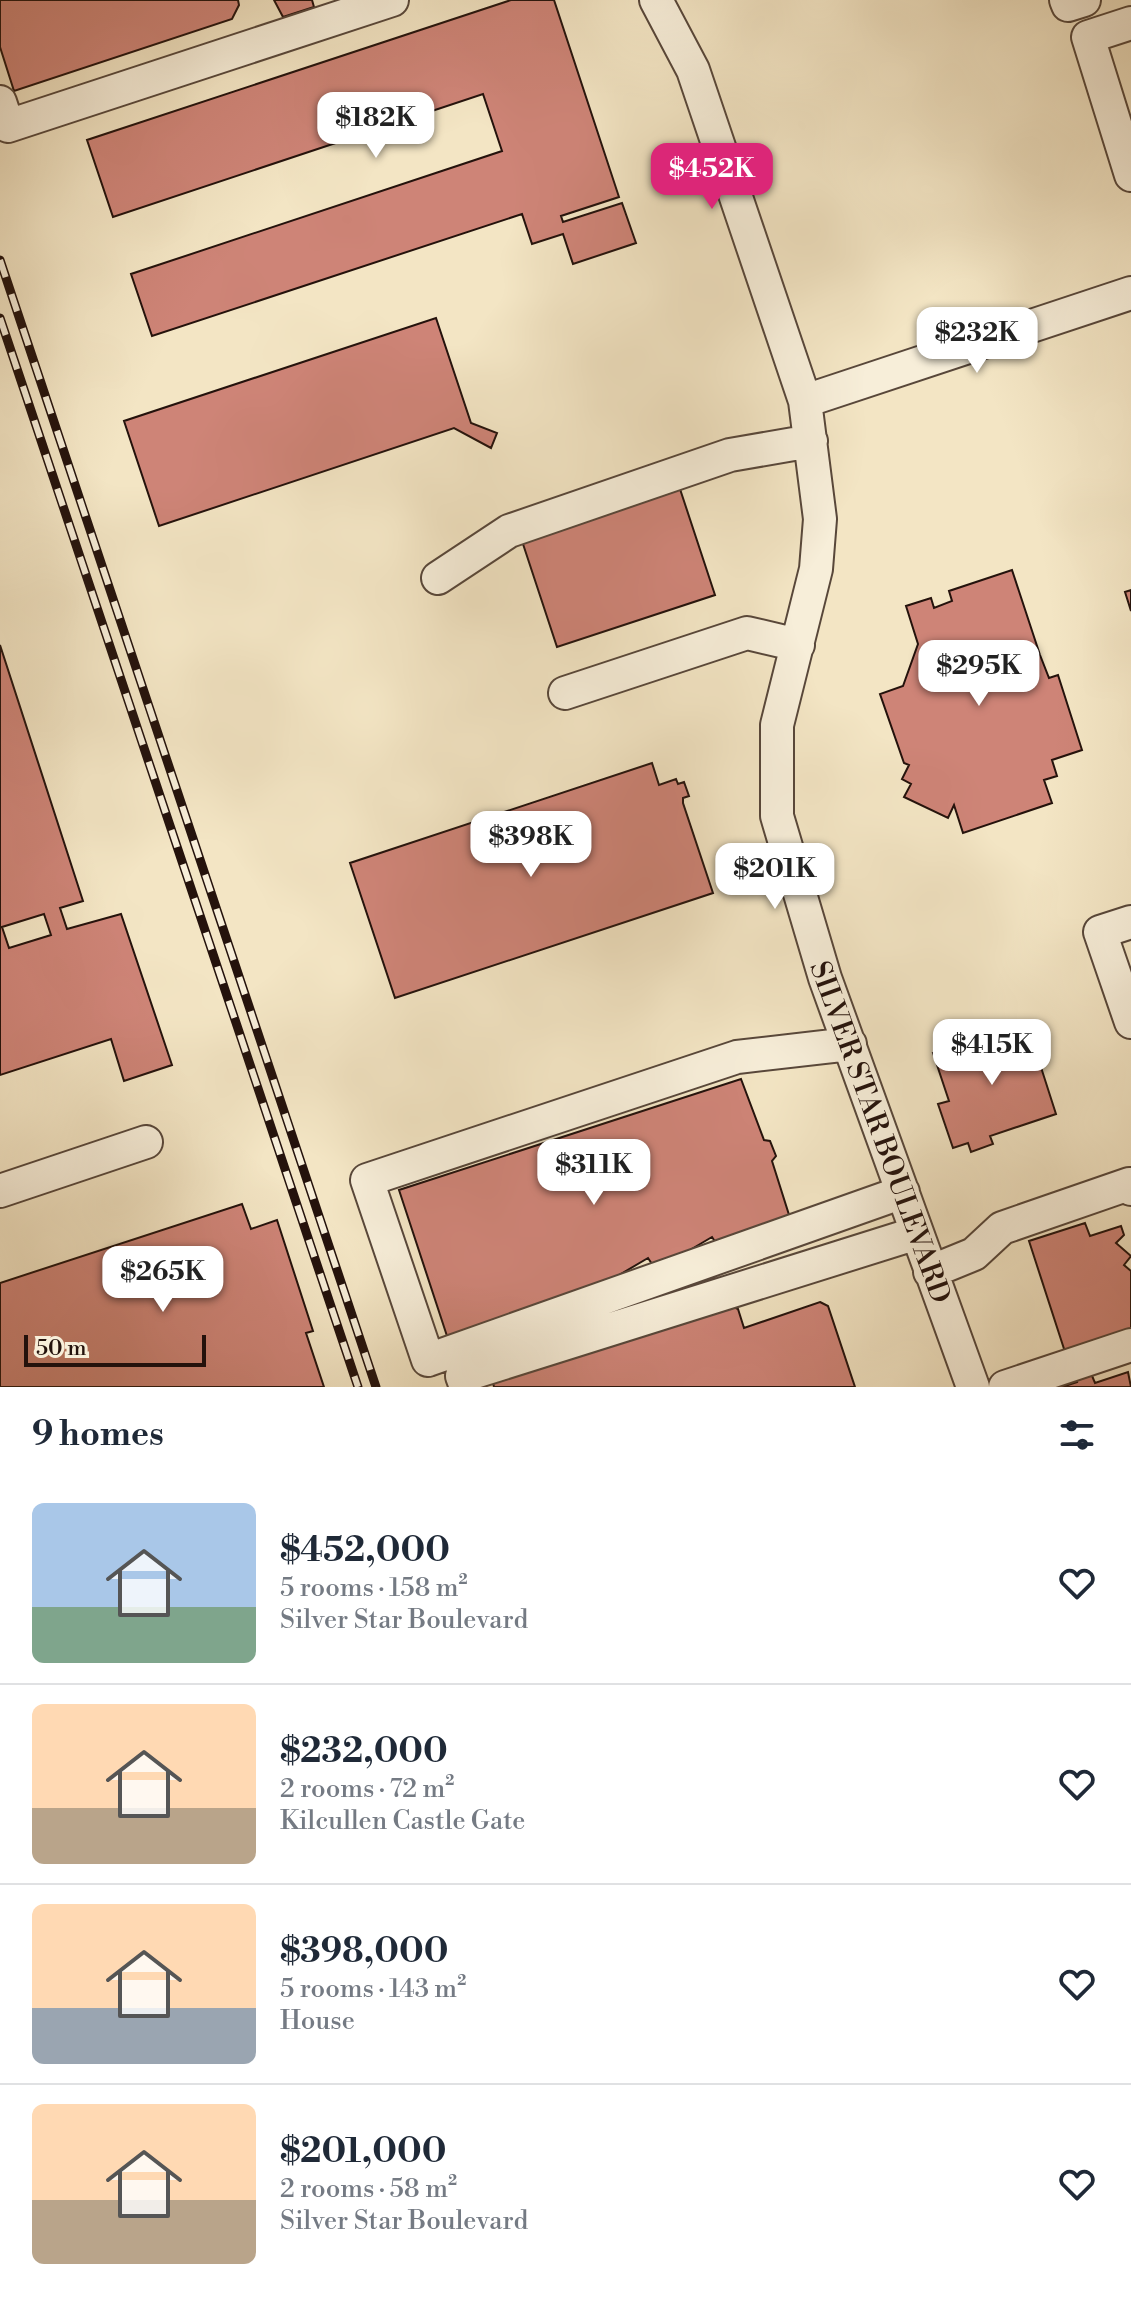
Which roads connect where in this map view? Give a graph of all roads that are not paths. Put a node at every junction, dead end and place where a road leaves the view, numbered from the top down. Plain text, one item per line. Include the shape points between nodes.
1 (392, 0) edge
2 (656, 0) edge
3 (1066, 0) edge
4 (1084, 0) edge
5 (1131, 23) edge
6 (0, 102) edge
7 (1131, 175) edge
8 (1131, 293) edge
9 (805, 401) junction
10 (811, 441) junction
11 (438, 578) dead end
12 (798, 645) junction
13 (565, 693) dead end
14 (1131, 922) edge
15 (1131, 1022) edge
16 (850, 1044) junction
17 (146, 1142) dead end
18 (1130, 1185) edge
19 (0, 1191) edge
20 (903, 1192) junction
21 (917, 1233) junction
22 (930, 1272) junction
23 (1131, 1345) edge
24 (466, 1387) edge
25 (973, 1387) edge
26 (1005, 1387) edge

1 - 6 street via 8,126
2 - 9 street, SILVER STAR BOULEVARD via 693,70
3 - 4 street via 1068,5
5 - 7 street via 1088,37
8 - 9 street
9 - 10 street, SILVER STAR BOULEVARD
10 - 11 street via 730,455 509,531
10 - 12 street, SILVER STAR BOULEVARD via 820,519 816,569
12 - 13 street via 747,633
12 - 16 street, SILVER STAR BOULEVARD via 777,725 777,816 804,914
14 - 15 street via 1100,932
16 - 20 street, SILVER STAR BOULEVARD
16 - 20 street via 737,1057 367,1180 428,1360
17 - 19 street
18 - 22 street via 1002,1228 974,1254
20 - 21 street, SILVER STAR BOULEVARD
21 - 22 street, SILVER STAR BOULEVARD
21 - 24 street via 462,1376
22 - 25 street, SILVER STAR BOULEVARD
23 - 26 street

